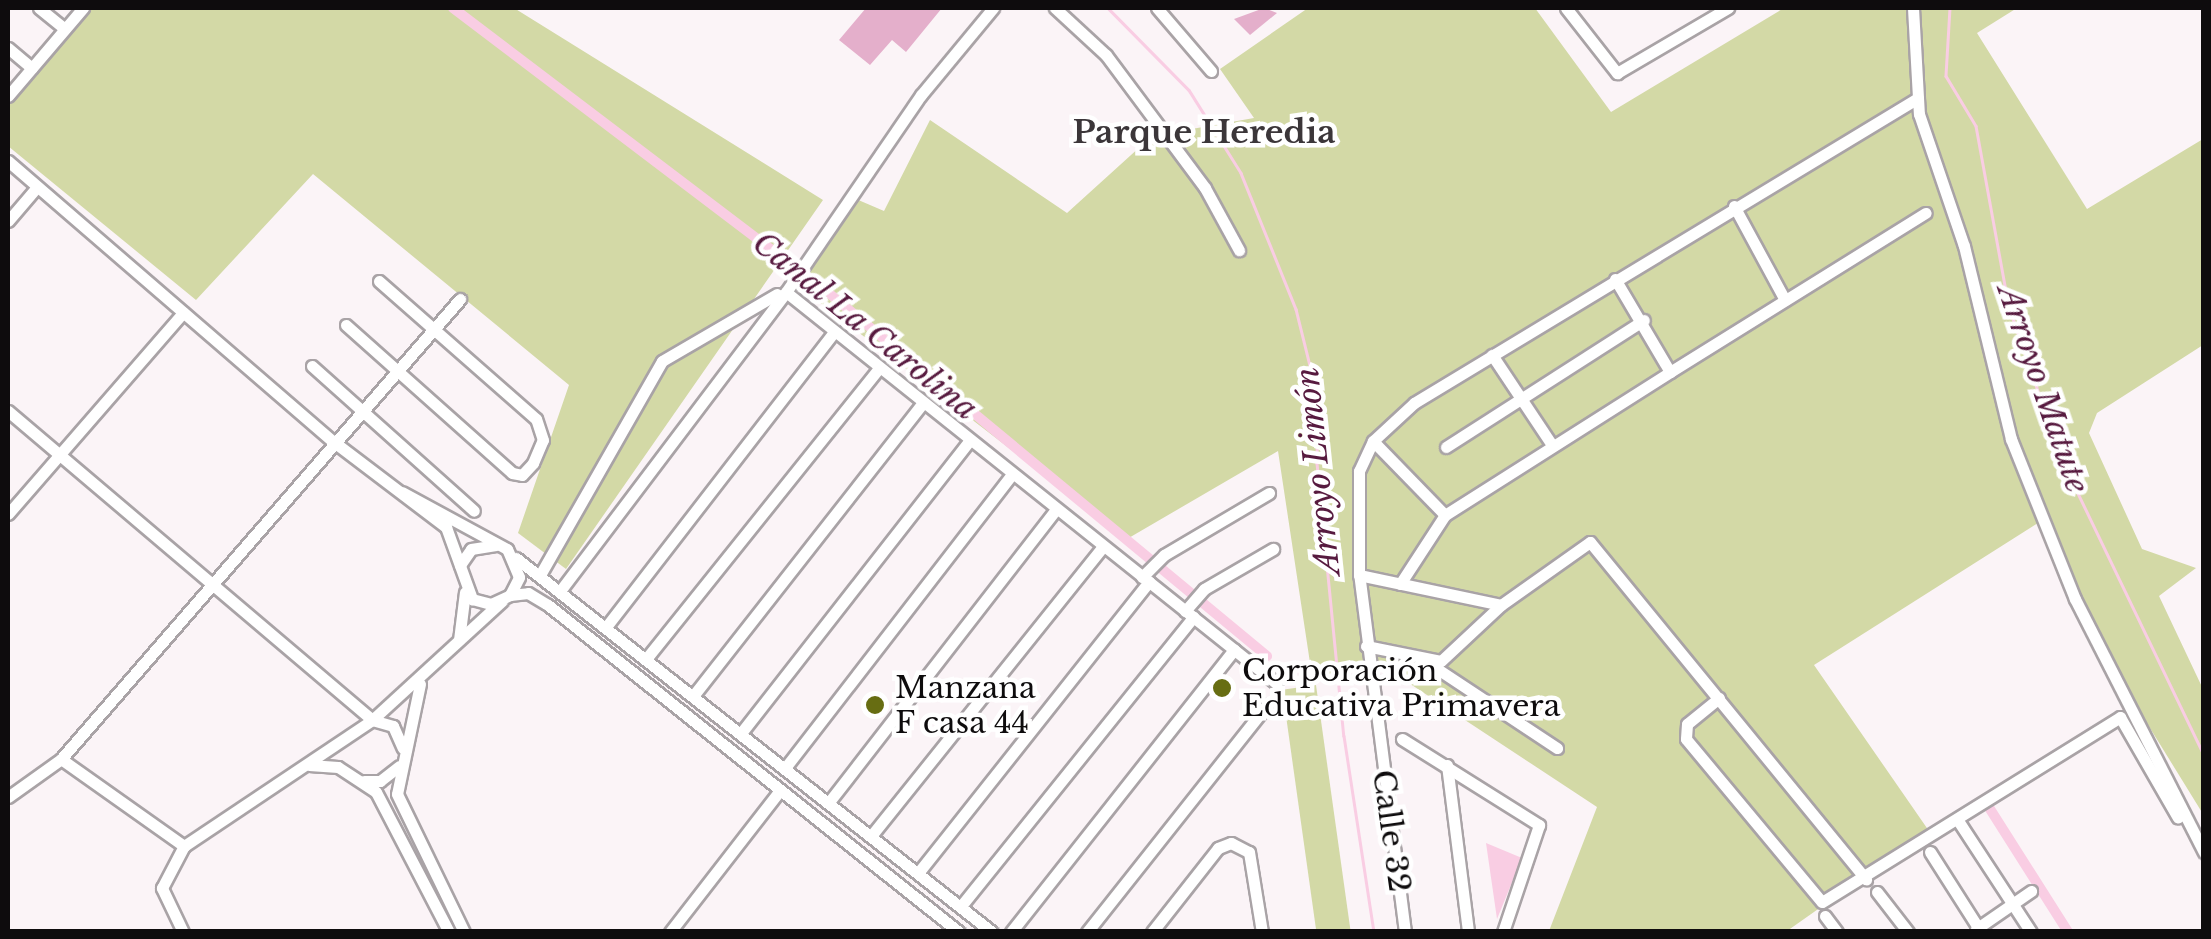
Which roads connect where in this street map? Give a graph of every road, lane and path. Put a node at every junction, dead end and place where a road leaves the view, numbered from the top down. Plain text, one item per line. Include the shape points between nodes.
1 (39, 8) edge
2 (83, 8) edge
3 (1055, 8) edge
4 (1157, 8) edge
5 (1566, 8) edge
6 (1728, 8) edge
7 (1913, 8) edge
8 (986, 10) edge
9 (65, 29) junction
10 (8, 48) edge
11 (32, 68) junction
12 (1212, 71) dead end
13 (8, 95) edge
14 (1918, 98) junction
15 (8, 161) edge
16 (38, 187) junction
17 (1734, 206) junction
18 (1925, 213) dead end
19 (8, 222) edge
20 (1238, 250) dead end
21 (1615, 279) junction
22 (378, 280) dead end
23 (789, 288) junction
24 (460, 299) dead end
25 (1784, 300) junction
26 (184, 313) junction
27 (1644, 320) junction
28 (346, 324) dead end
29 (436, 330) junction
30 (834, 332) junction
31 (1492, 355) junction
32 (312, 366) dead end
33 (879, 368) junction
34 (398, 371) junction
35 (1670, 372) junction
36 (1521, 398) junction
37 (923, 403) junction
38 (8, 411) edge
39 (361, 412) junction
40 (970, 440) junction
41 (1373, 441) junction
42 (334, 442) junction
43 (1550, 442) junction
44 (1446, 447) dead end
45 (58, 456) junction
46 (1012, 474) junction
47 (402, 492) junction
48 (1268, 493) dead end
49 (1056, 509) junction
50 (474, 511) dead end
51 (8, 514) edge
52 (1444, 515) junction
53 (498, 545) junction
54 (1104, 546) junction
55 (1273, 549) dead end
56 (514, 556) junction
57 (460, 565) junction
58 (540, 575) junction
59 (1358, 575) junction
60 (1146, 580) junction
61 (1400, 584) junction
62 (211, 586) junction
63 (560, 591) junction
64 (465, 592) junction
65 (506, 598) junction
66 (1501, 605) junction
67 (1189, 614) junction
68 (606, 627) junction
69 (458, 644) junction
70 (1366, 646) junction
71 (1234, 650) junction
72 (646, 658) junction
73 (1425, 662) junction
74 (420, 682) junction
75 (1277, 684) dead end
76 (693, 696) junction
77 (1720, 698) junction
78 (1267, 705) dead end
79 (372, 720) junction
80 (740, 733) junction
81 (1402, 739) dead end
82 (403, 748) junction
83 (1556, 748) dead end
84 (60, 760) junction
85 (309, 765) junction
86 (1448, 765) junction
87 (399, 766) junction
88 (784, 768) junction
89 (364, 781) junction
90 (780, 790) junction
91 (8, 797) edge
92 (828, 802) junction
93 (1957, 819) junction
94 (871, 836) junction
95 (184, 846) junction
96 (2201, 846) edge
97 (891, 852) junction
98 (1930, 852) dead end
99 (879, 868) junction
100 (918, 873) junction
101 (1866, 879) junction
102 (2031, 891) dead end
103 (1878, 892) dead end
104 (2013, 904) junction
105 (961, 906) junction
106 (1826, 916) dead end
107 (1977, 930) edge
108 (183, 932) edge
109 (449, 932) edge
110 (464, 932) edge
111 (670, 932) edge
112 (958, 932) edge
113 (992, 932) edge
114 (1011, 932) edge
115 (1087, 932) edge
116 (1152, 932) edge
117 (1262, 932) edge
118 (1405, 932) edge
119 (1468, 932) edge
120 (1503, 932) edge
121 (1837, 932) edge
122 (1908, 932) edge
123 (2031, 932) edge

1 - 9 street
2 - 9 street
3 - 20 street via 1106,55 1206,188
4 - 12 street
5 - 6 street via 1612,73
7 - 14 street
8 - 23 street
9 - 11 street
10 - 11 street
11 - 13 street
14 - 17 street
14 - 96 street via 2012,439 2082,616
15 - 16 street
16 - 19 street
16 - 26 street
17 - 21 street
17 - 25 street
18 - 25 street
21 - 27 street
21 - 31 street
22 - 29 street
23 - 30 street
23 - 58 street via 662,362
23 - 63 street
24 - 29 street
25 - 35 street
26 - 42 street
26 - 45 street
27 - 35 street
27 - 36 street
28 - 34 street
29 - 34 street
29 - 34 street via 543,430 522,476
30 - 33 street
30 - 68 street
31 - 36 street
31 - 41 street via 1414,403
32 - 39 street
33 - 37 street
33 - 72 street
34 - 39 street
35 - 43 street
36 - 43 street
36 - 44 street
37 - 40 street
37 - 76 street
38 - 45 street
39 - 42 street
39 - 50 street
40 - 46 street
40 - 80 street
41 - 52 street
41 - 59 street, Calle 32 via 1359,471
42 - 47 street
42 - 62 street
43 - 52 street
45 - 51 street
45 - 62 street
46 - 49 street
46 - 88 street
47 - 53 street
47 - 57 street via 454,536
48 - 60 street via 1164,555
49 - 54 street
49 - 92 street
52 - 61 street
53 - 56 street
53 - 57 street via 479,545
54 - 60 street
54 - 94 street
55 - 67 street via 1204,590
56 - 58 street
56 - 65 street via 519,576
57 - 64 street
58 - 63 street
59 - 61 street
59 - 70 street, Calle 32
60 - 67 street
60 - 100 street
61 - 66 street
62 - 79 street
62 - 84 street
63 - 68 street
64 - 65 street via 481,603
64 - 69 street
65 - 69 street
65 - 90 street via 540,598
66 - 73 street via 1452,654
66 - 77 street via 1590,542
67 - 71 street
67 - 105 street
68 - 72 street
69 - 74 street
70 - 73 street
70 - 118 street, Calle 32
71 - 75 street
71 - 114 street
72 - 76 street
73 - 83 street
74 - 79 street
74 - 82 street
76 - 80 street
77 - 101 street
77 - 101 street via 1684,731 1745,811 1822,902
78 - 115 street
79 - 82 street via 393,726
79 - 85 street
80 - 88 street
81 - 86 street
82 - 87 street
84 - 91 street
84 - 95 street
85 - 89 street
85 - 95 street
86 - 119 street
86 - 120 street via 1539,824
87 - 89 street via 380,780
87 - 110 street via 397,794
88 - 92 street
89 - 109 street via 428,880
90 - 99 street
90 - 111 street
92 - 94 street
93 - 96 street via 2124,716
93 - 101 street
93 - 104 street
94 - 97 street
95 - 108 street via 162,888
97 - 99 street
97 - 100 street
98 - 107 street
99 - 112 street
100 - 105 street
102 - 104 street
103 - 122 street
104 - 107 street
104 - 123 street
105 - 113 street
106 - 121 street
116 - 117 street via 1218,848 1231,843 1250,852

